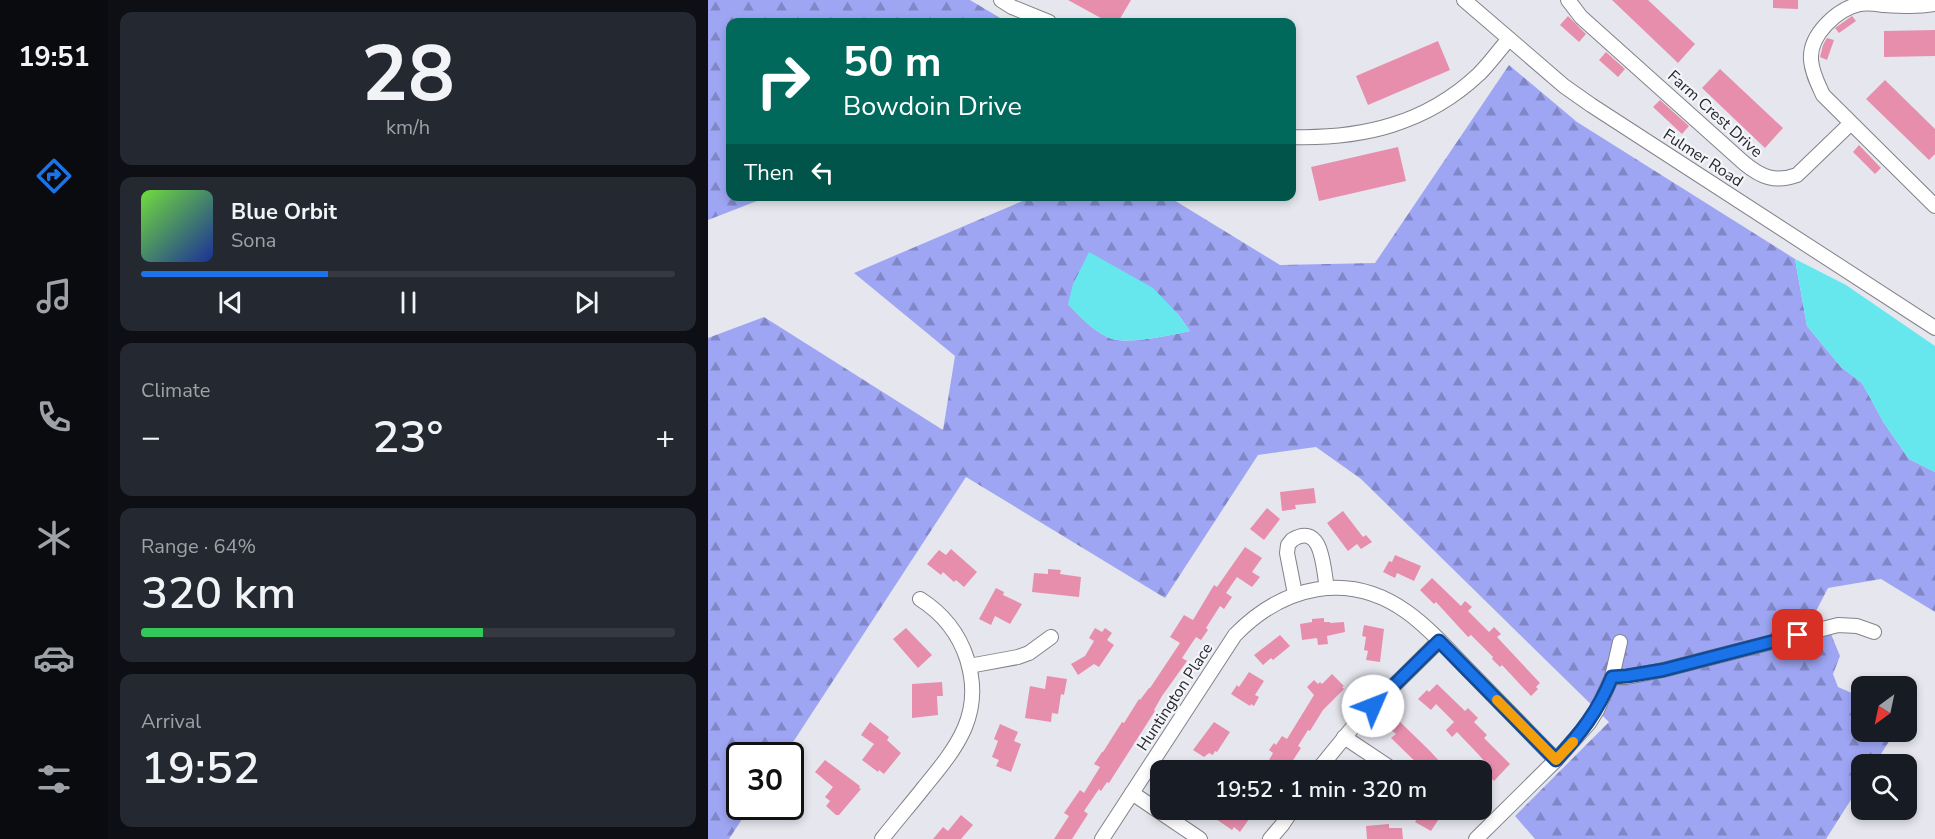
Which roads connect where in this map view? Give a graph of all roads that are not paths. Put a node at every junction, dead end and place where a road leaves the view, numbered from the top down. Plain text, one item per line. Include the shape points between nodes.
1 (1001, 0) edge
2 (1464, 0) edge
3 (1568, 0) edge
4 (1935, 4) edge
5 (1039, 18) edge
6 (1509, 39) junction
7 (1850, 124) junction
8 (1296, 138) edge
9 (1935, 206) edge
10 (1935, 328) edge
11 (1332, 588) junction
12 (1295, 594) junction
13 (920, 599) dead end
14 (1874, 632) dead end
15 (1051, 637) dead end
16 (1439, 641) junction
17 (1620, 642) dead end
18 (969, 666) junction
19 (1612, 677) junction
20 (1344, 737) junction
21 (1330, 760) edge
22 (1378, 760) edge
23 (1556, 760) junction
24 (1132, 793) junction
25 (1285, 820) edge
26 (1272, 838) edge
27 (882, 839) edge
28 (1102, 839) edge
29 (1200, 839) edge
30 (1476, 839) edge

1 - 5 street
2 - 6 street, Fulmer Road
3 - 7 street, Farm Crest Drive via 1581,17 1744,163 1766,178 1797,176
4 - 7 street via 1862,4 1835,15 1824,26 1811,57 1814,76 1823,95
6 - 8 street via 1457,93 1397,125 1365,133
6 - 10 street, Fulmer Road via 1591,105
7 - 9 street
11 - 12 street, Huntington Place
11 - 12 street via 1319,546 1304,535 1292,540 1287,549
11 - 16 street, Huntington Place via 1365,592 1392,602
12 - 24 street, Huntington Place via 1260,611 1235,635
13 - 18 street via 945,618
14 - 19 street via 1838,625 1663,670
15 - 18 street via 1018,657
16 - 20 street
16 - 23 street, Huntington Place
17 - 19 street
18 - 27 street via 972,696 965,730 954,750
19 - 23 street via 1593,717
20 - 21 street
20 - 22 street
23 - 30 street
24 - 28 street, Huntington Place
24 - 29 street
25 - 26 street

